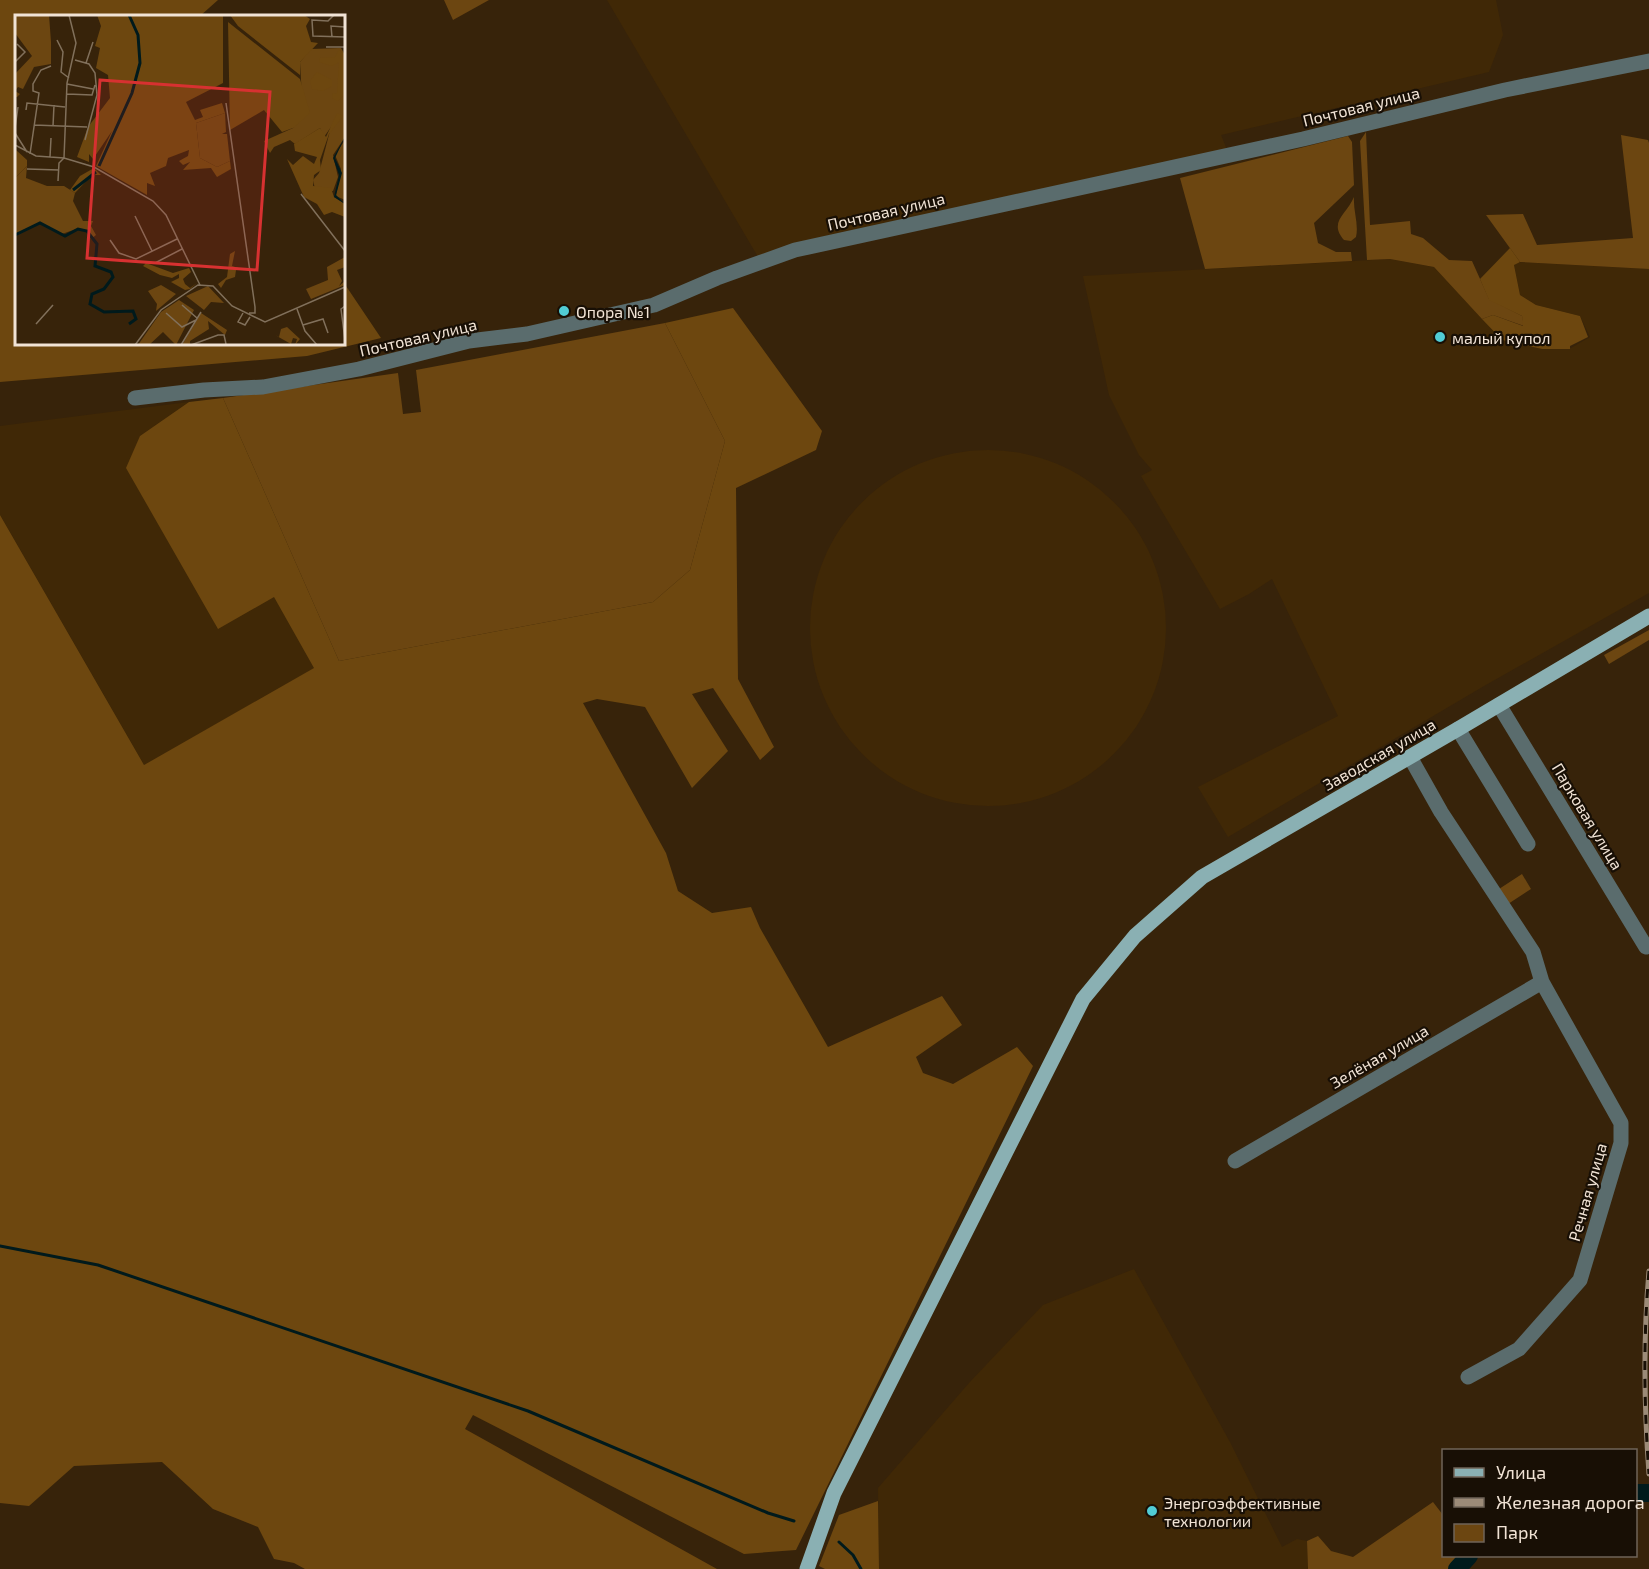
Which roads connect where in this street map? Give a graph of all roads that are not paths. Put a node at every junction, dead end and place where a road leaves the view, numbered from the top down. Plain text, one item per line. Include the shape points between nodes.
1 (1649, 61) edge
2 (135, 398) dead end
3 (1649, 616) edge
4 (1499, 705) junction
5 (1458, 729) junction
6 (1410, 757) junction
7 (1528, 844) dead end
8 (1646, 946) dead end
9 (1542, 982) junction
10 (1235, 1161) dead end
11 (1468, 1377) dead end
12 (807, 1569) edge

1 - 2 street, Почтовая улица via 795,250 654,305 527,334 469,341 359,369 263,387
3 - 4 main road, Заводская улица
4 - 5 main road, Заводская улица
4 - 8 street, Парковая улица
5 - 6 main road, Заводская улица
5 - 7 street
6 - 9 street via 1441,812 1533,952
6 - 12 main road, Заводская улица via 1202,877 1135,936 1083,999 834,1493
9 - 10 street, Зелёная улица
9 - 11 street, Речная улица via 1621,1123 1621,1143 1580,1280 1519,1349

